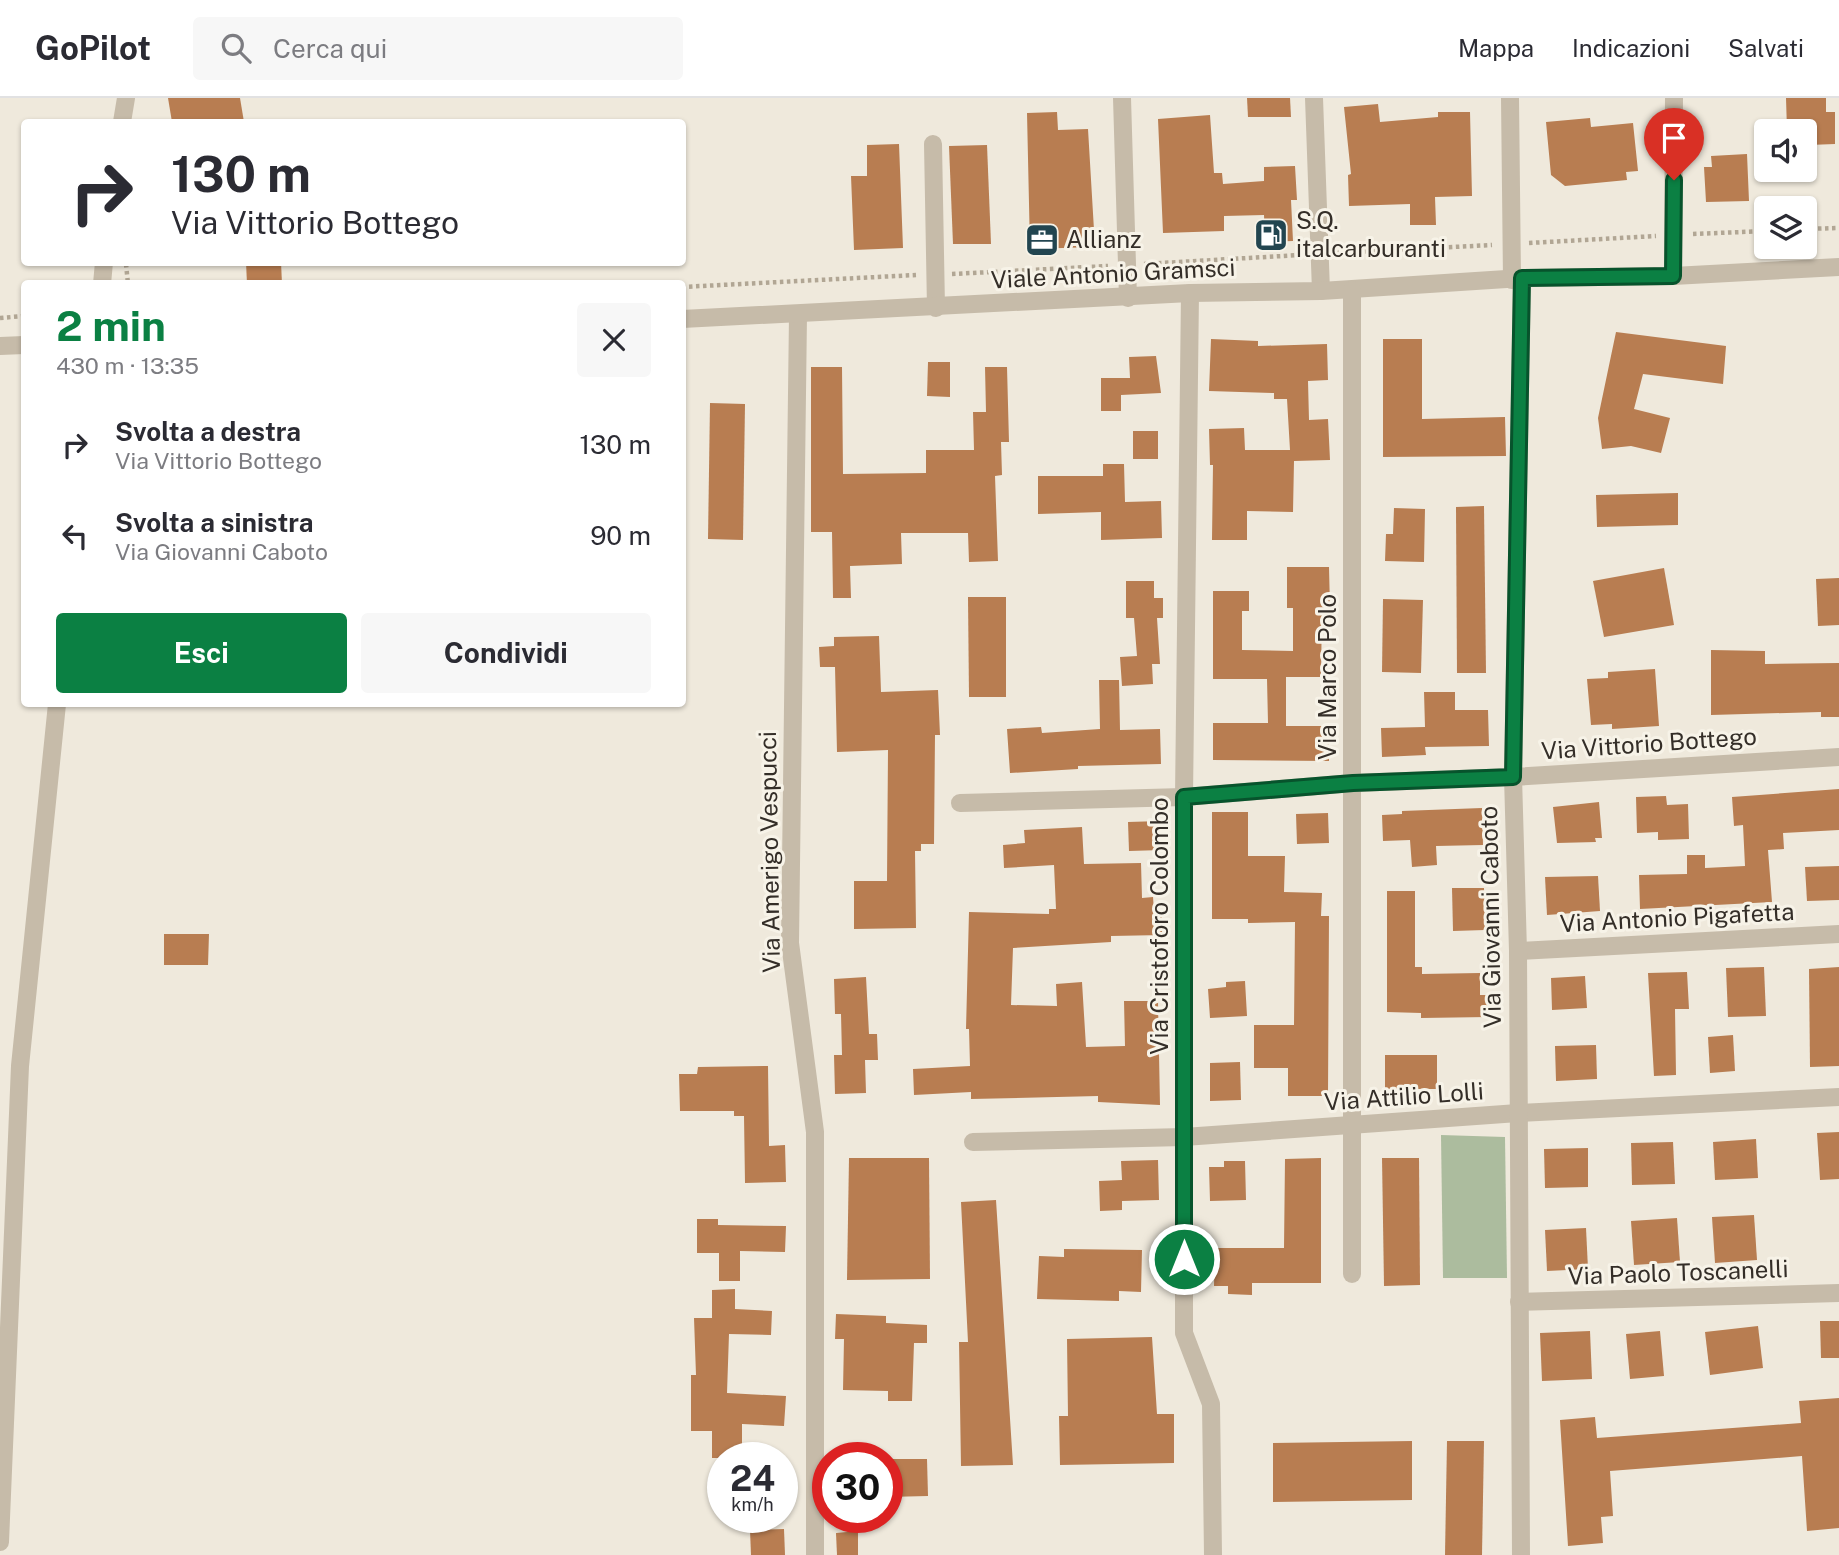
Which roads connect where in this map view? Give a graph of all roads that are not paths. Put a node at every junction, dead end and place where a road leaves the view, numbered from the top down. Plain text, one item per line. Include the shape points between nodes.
1 (126, 98) edge
2 (1122, 98) edge
3 (1314, 98) edge
4 (1510, 98) edge
5 (1674, 98) edge
6 (122, 119) edge
7 (933, 144) dead end
8 (1839, 267) edge
9 (1673, 276) junction
10 (1517, 279) junction
11 (1352, 289) junction
12 (1321, 292) junction
13 (1190, 293) junction
14 (1128, 298) junction
15 (936, 308) junction
16 (798, 315) junction
17 (686, 319) edge
18 (21, 345) edge
19 (0, 346) edge
20 (57, 707) edge
21 (1839, 757) edge
22 (1513, 777) junction
23 (1353, 783) junction
24 (1184, 797) junction
25 (960, 803) dead end
26 (1839, 934) edge
27 (1518, 951) junction
28 (1839, 1097) edge
29 (1518, 1113) junction
30 (1352, 1127) junction
31 (1184, 1137) junction
32 (973, 1142) dead end
33 (1352, 1274) dead end
34 (1839, 1293) edge
35 (1519, 1302) junction
36 (0, 1542) edge
37 (815, 1555) edge
38 (1213, 1555) edge
39 (1521, 1555) edge

1 - 6 street
2 - 14 street
3 - 12 street
4 - 10 street, Via Giovanni Caboto via 1512,244
5 - 9 street
7 - 15 street
8 - 9 street, Viale Antonio Gramsci
9 - 10 street, Viale Antonio Gramsci
10 - 11 street, Viale Antonio Gramsci
10 - 22 street, Via Giovanni Caboto
11 - 12 street, Viale Antonio Gramsci
11 - 23 street, Via Marco Polo
12 - 13 street, Viale Antonio Gramsci
13 - 14 street, Viale Antonio Gramsci
13 - 24 street, Via Cristoforo Colombo
14 - 15 street, Viale Antonio Gramsci
15 - 16 street, Viale Antonio Gramsci
16 - 17 street, Viale Antonio Gramsci
16 - 37 street, Via Amerigo Vespucci via 790,943 815,1132
18 - 19 street
20 - 36 street via 20,1066
21 - 22 street, Via Vittorio Bottego
22 - 23 street, Via Vittorio Bottego
22 - 27 street, Via Giovanni Caboto
23 - 24 street, Via Vittorio Bottego
23 - 30 street, Via Marco Polo
24 - 25 street, Via Vittorio Bottego
24 - 31 street, Via Cristoforo Colombo
26 - 27 street, Via Antonio Pigafetta
27 - 29 street, Via Giovanni Caboto
28 - 29 street, Via Attilio Lolli
29 - 30 street, Via Attilio Lolli
29 - 35 street, Via Giovanni Caboto
30 - 31 street, Via Attilio Lolli
30 - 33 street, Via Marco Polo
31 - 32 street, Via Attilio Lolli
31 - 38 street, Via Cristoforo Colombo via 1184,1333 1211,1404
34 - 35 street, Via Paolo Toscanelli
35 - 39 street, Via Giovanni Caboto

